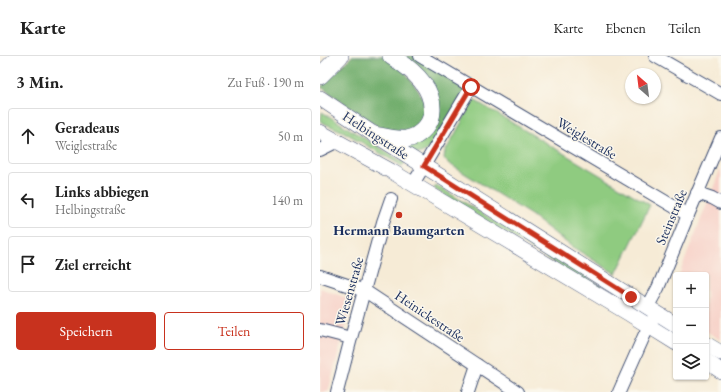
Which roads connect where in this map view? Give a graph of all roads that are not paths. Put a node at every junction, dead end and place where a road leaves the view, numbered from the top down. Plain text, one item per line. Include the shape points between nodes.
1 (340, 56) edge
2 (391, 56) edge
3 (420, 56) edge
4 (655, 56) edge
5 (320, 76) edge
6 (471, 87) junction
7 (721, 94) edge
8 (320, 98) edge
9 (320, 132) edge
10 (375, 135) junction
11 (721, 138) edge
12 (338, 141) junction
13 (320, 150) edge
14 (424, 166) junction
15 (413, 184) junction
16 (698, 193) junction
17 (391, 199) dead end
18 (721, 203) edge
19 (688, 215) junction
20 (320, 276) edge
21 (365, 291) junction
22 (652, 310) junction
23 (673, 323) edge
24 (649, 327) junction
25 (320, 330) edge
26 (351, 338) junction
27 (673, 341) edge
28 (709, 346) edge
29 (721, 353) edge
30 (709, 364) edge
31 (477, 366) junction
32 (721, 371) edge
33 (337, 392) edge
34 (468, 392) edge
35 (518, 392) edge
36 (619, 392) edge

1 - 5 highway
2 - 10 highway via 422,82 431,101 432,114 424,130 410,138 397,139
3 - 6 street, Weiglestraße
4 - 7 street
6 - 14 street
6 - 19 street, Weiglestraße
8 - 10 main road, Helbingstraße
9 - 12 main road, Helbingstraße
10 - 14 main road, Helbingstraße
11 - 16 street, Steinstraße
12 - 13 street
12 - 15 main road, Helbingstraße
14 - 15 street
14 - 22 main road, Helbingstraße
15 - 24 main road, Helbingstraße
16 - 18 street
16 - 19 street, Steinstraße
17 - 21 street, Wiesenstraße
19 - 22 street, Steinstraße via 658,288
20 - 21 street, Heinickestraße
21 - 26 street, Wiesenstraße
21 - 31 street, Heinickestraße
22 - 23 main road, Helbingstraße
22 - 24 street, Steinstraße
24 - 27 main road, Helbingstraße
24 - 36 street, Steinstraße
25 - 26 street
26 - 33 street, Wiesenstraße
28 - 29 main road
30 - 32 main road
31 - 34 street
31 - 35 street, Heinickestraße

